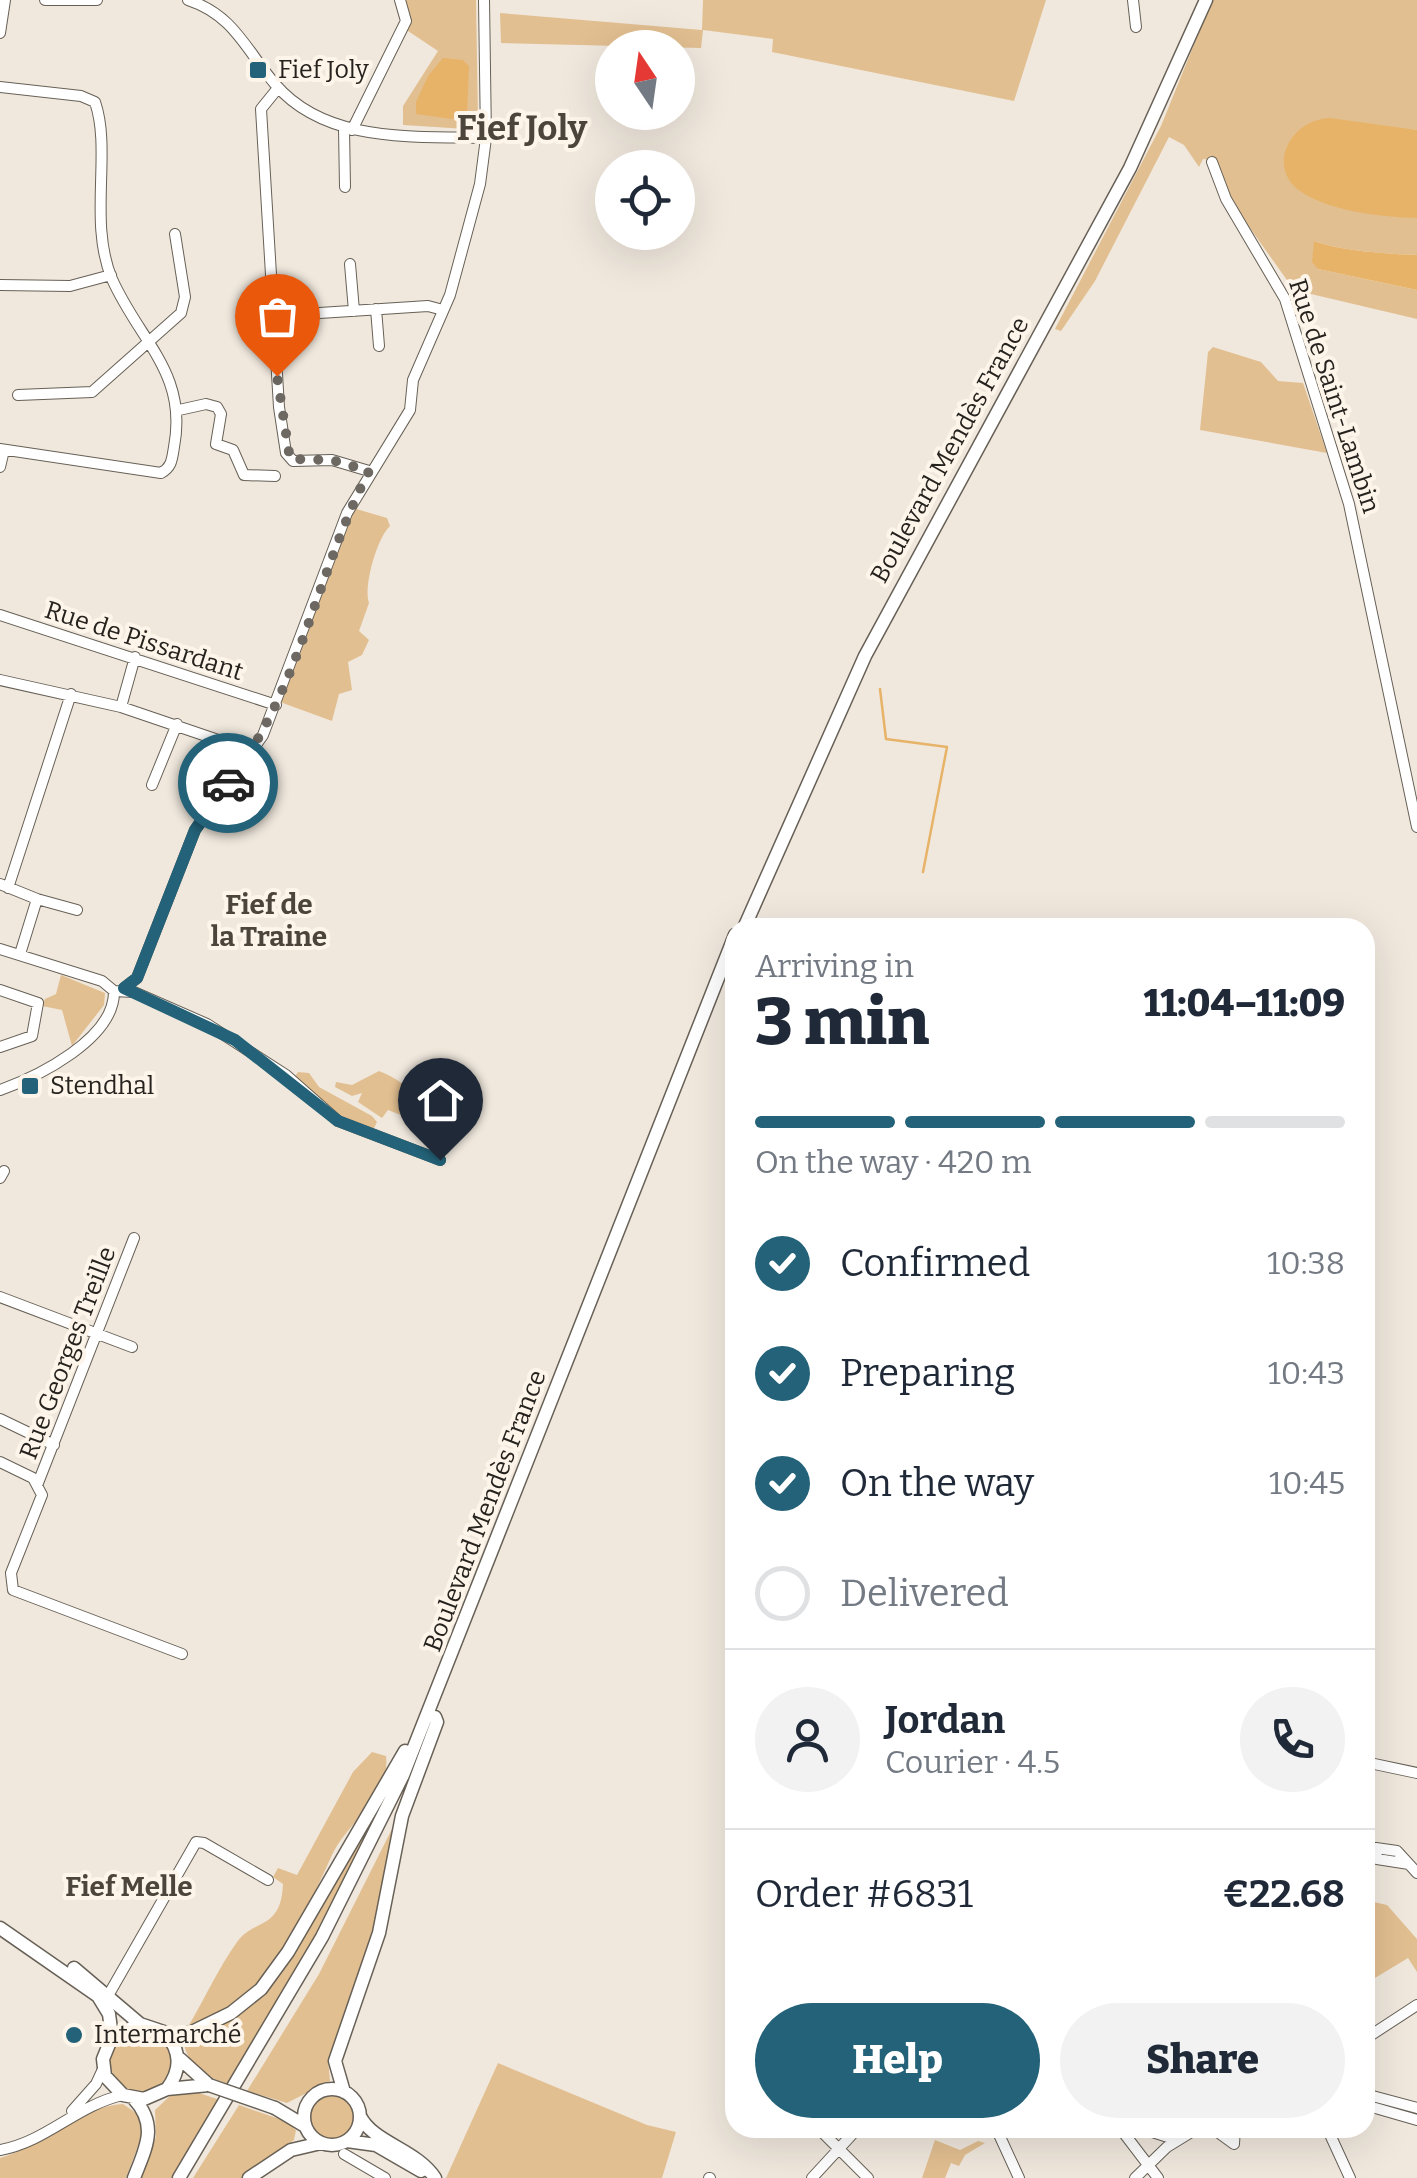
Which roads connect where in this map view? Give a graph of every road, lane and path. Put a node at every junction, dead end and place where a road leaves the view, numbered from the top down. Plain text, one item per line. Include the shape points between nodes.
1 (5, 0) edge
2 (45, 0) edge
3 (97, 0) edge
4 (188, 0) edge
5 (400, 0) edge
6 (484, 0) edge
7 (1132, 0) edge
8 (1203, 0) edge
9 (72, 1) edge
10 (1136, 27) dead end
11 (0, 32) edge
12 (0, 87) edge
13 (278, 88) junction
14 (348, 129) junction
15 (486, 138) junction
16 (1212, 162) dead end
17 (345, 187) dead end
18 (175, 234) dead end
19 (350, 264) dead end
20 (110, 275) junction
21 (0, 285) edge
22 (376, 309) junction
23 (443, 310) junction
24 (354, 311) junction
25 (297, 314) junction
26 (273, 316) junction
27 (149, 344) junction
28 (379, 346) dead end
29 (276, 349) junction
30 (18, 394) dead end
31 (180, 410) junction
32 (2, 450) edge
33 (0, 467) edge
34 (369, 471) junction
35 (275, 476) dead end
36 (0, 615) edge
37 (135, 658) junction
38 (0, 680) edge
39 (70, 694) junction
40 (276, 705) junction
41 (121, 706) junction
42 (177, 724) junction
43 (222, 742) dead end
44 (152, 784) dead end
45 (1417, 827) edge
46 (4, 886) edge
47 (37, 899) junction
48 (77, 910) dead end
49 (746, 918) edge
50 (0, 949) edge
51 (20, 954) junction
52 (725, 961) edge
53 (725, 977) edge
54 (0, 990) edge
55 (119, 990) junction
56 (0, 1047) edge
57 (0, 1090) edge
58 (440, 1160) dead end
59 (134, 1238) dead end
60 (0, 1297) edge
61 (98, 1334) junction
62 (132, 1347) dead end
63 (0, 1419) edge
64 (54, 1445) junction
65 (0, 1462) edge
66 (38, 1483) junction
67 (182, 1654) dead end
68 (442, 1683) junction
69 (435, 1717) junction
70 (1375, 1764) edge
71 (1417, 1773) edge
72 (268, 1880) dead end
73 (0, 1928) edge
74 (34, 1949) junction
75 (108, 1994) junction
76 (1417, 2006) edge
77 (140, 2024) junction
78 (166, 2033) junction
79 (1375, 2034) edge
80 (112, 2037) junction
81 (178, 2057) junction
82 (103, 2068) junction
83 (239, 2085) junction
84 (209, 2086) junction
85 (167, 2089) junction
86 (344, 2092) junction
87 (129, 2097) junction
88 (1375, 2100) edge
89 (308, 2102) junction
90 (1375, 2105) edge
91 (1384, 2105) junction
92 (275, 2108) junction
93 (1417, 2108) edge
94 (360, 2116) junction
95 (1417, 2120) edge
96 (62, 2122) junction
97 (305, 2126) junction
98 (828, 2138) edge
99 (848, 2138) edge
100 (1001, 2138) edge
101 (1128, 2138) edge
102 (1171, 2138) edge
103 (1180, 2138) edge
104 (1332, 2138) edge
105 (1177, 2140) junction
106 (321, 2143) junction
107 (345, 2148) junction
108 (839, 2148) junction
109 (396, 2149) junction
110 (0, 2150) edge
111 (1147, 2164) junction
112 (382, 2177) edge
113 (134, 2178) edge
114 (182, 2178) edge
115 (249, 2178) edge
116 (432, 2178) edge
117 (812, 2178) edge
118 (868, 2178) edge
119 (1019, 2178) edge
120 (1135, 2178) edge
121 (1158, 2178) edge
122 (1350, 2178) edge

1 - 11 street
2 - 9 street
3 - 9 street
4 - 13 street via 230,23
5 - 14 street via 406,21
6 - 15 street
7 - 10 street
8 - 49 main road, Boulevard Mendès France via 1130,168 865,656
12 - 20 street via 95,102
13 - 14 street via 312,115
13 - 26 street via 261,109
14 - 15 street
14 - 17 street
15 - 23 street via 460,266
16 - 45 street, Rue de Saint-Lambin via 1226,199 1285,299 1358,538
18 - 27 street via 184,306
19 - 24 street
20 - 21 street via 70,286
20 - 27 street
22 - 23 street
22 - 24 street
22 - 28 street
23 - 34 street via 413,380 408,416
24 - 25 street
25 - 26 street
25 - 29 street via 298,344
26 - 29 street
27 - 30 street via 92,392
27 - 31 street
29 - 34 street via 288,456
31 - 32 street via 170,468 161,473
31 - 35 street via 217,406 216,444 232,450 244,475
32 - 33 street
34 - 40 street
36 - 37 street, Rue de Pissardant
37 - 40 street, Rue de Pissardant
37 - 41 street
38 - 39 street
39 - 41 street
39 - 46 street
40 - 55 street via 257,745 195,830 137,978
41 - 42 street
42 - 43 street
42 - 44 street
46 - 47 street
47 - 48 street
47 - 51 street
50 - 51 street
51 - 55 street
52 - 68 main road, Boulevard Mendès France
53 - 69 main road, Boulevard Mendès France
54 - 56 street via 38,1003 32,1036
55 - 57 street via 78,1050
55 - 58 street via 235,1040 338,1121
59 - 61 street, Rue Georges Treille
60 - 61 street
61 - 62 street
61 - 64 street, Rue Georges Treille
63 - 64 street
64 - 66 street, Rue Georges Treille
65 - 66 street
66 - 67 street, Rue Georges Treille via 42,1502 11,1572 13,1590
68 - 78 main road via 269,1980 219,2020 179,2036
68 - 83 main road, Boulevard Mendès France via 357,1872
69 - 83 main road, Boulevard Mendès France via 362,1874
69 - 86 main road via 402,1816 378,1933 334,2061
70 - 71 street
72 - 75 street via 196,1842
73 - 74 main road
74 - 75 main road
74 - 80 main road via 103,2001
75 - 77 main road
76 - 79 street
77 - 78 main road
77 - 80 main road
78 - 81 main road
80 - 82 main road
81 - 84 main road
81 - 85 main road
82 - 87 main road via 110,2084
82 - 96 street
83 - 114 main road
84 - 85 main road
84 - 92 main road, bridge
85 - 87 main road via 153,2098
86 - 89 main road via 324,2090
86 - 94 main road
87 - 96 street via 96,2103
87 - 113 main road via 148,2118 150,2135
88 - 91 street
89 - 92 main road
89 - 97 main road
90 - 91 street
91 - 93 street
91 - 95 street
92 - 97 main road
94 - 107 main road
94 - 109 main road
96 - 110 street via 39,2138
97 - 106 main road
98 - 108 street
99 - 108 street
100 - 119 street
101 - 111 street
102 - 105 street
103 - 105 street
104 - 122 street
105 - 111 street
106 - 107 main road
106 - 115 main road via 291,2150
107 - 109 main road via 368,2142
107 - 112 street
108 - 117 street
108 - 118 street
109 - 112 street
109 - 116 main road
111 - 120 street
111 - 121 street

